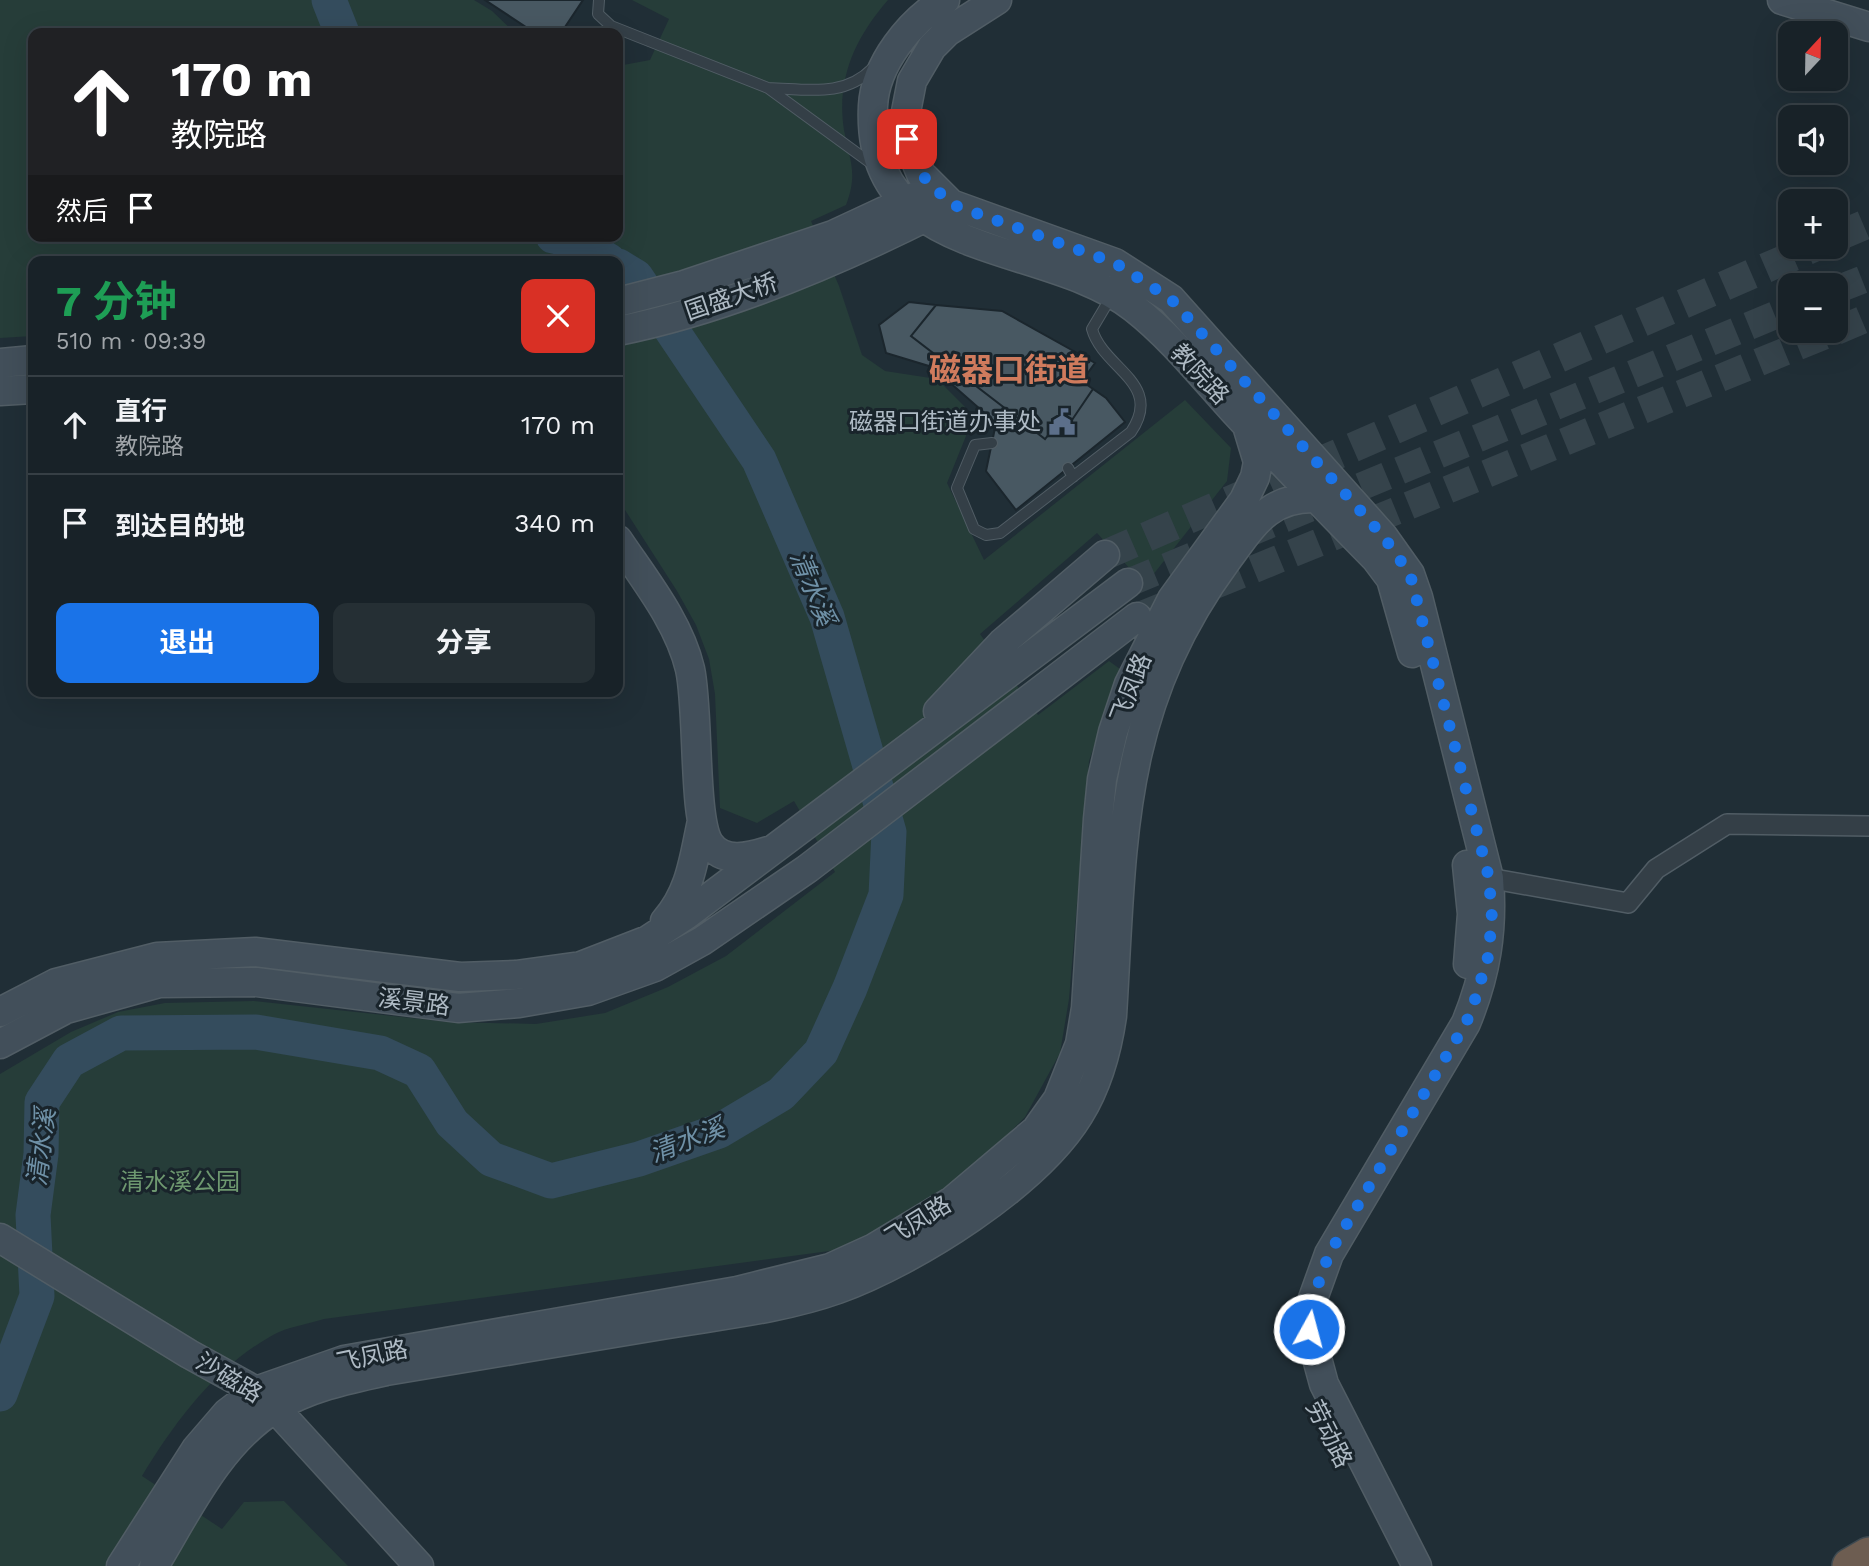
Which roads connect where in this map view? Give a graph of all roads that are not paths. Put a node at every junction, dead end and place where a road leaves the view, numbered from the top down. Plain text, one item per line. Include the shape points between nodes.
1 (599, 0) edge
2 (944, 0) edge
3 (997, 0) edge
4 (1782, 0) edge
5 (1869, 27) edge
6 (616, 28) edge
7 (909, 29) junction
8 (623, 31) edge
9 (768, 88) junction
10 (941, 196) junction
11 (905, 201) junction
12 (838, 246) junction
13 (1120, 282) junction
14 (623, 301) edge
15 (623, 330) edge
16 (28, 360) edge
17 (0, 363) edge
18 (28, 389) edge
19 (0, 391) edge
20 (1245, 423) junction
21 (992, 443) dead end
22 (1317, 498) junction
23 (623, 548) edge
24 (1105, 555) tunnel mouth
25 (1128, 583) tunnel mouth
26 (1137, 617) tunnel mouth
27 (888, 764) junction
28 (702, 821) junction
29 (1869, 826) edge
30 (782, 843) junction
31 (1479, 876) junction
32 (648, 940) junction
33 (0, 1012) edge
34 (0, 1044) edge
35 (0, 1238) edge
36 (266, 1399) junction
37 (162, 1528) junction
38 (1869, 1555) edge
39 (121, 1566) edge
40 (154, 1566) edge
41 (419, 1566) edge
42 (1396, 1566) edge
43 (1417, 1566) edge
44 (1850, 1566) edge

1 - 6 lane via 598,14
2 - 7 main road
3 - 10 main road via 947,32 912,81 905,117 907,139 921,174
4 - 5 main road
7 - 9 lane via 852,85 838,90
7 - 11 main road via 892,53 873,98 875,141
8 - 9 lane
9 - 11 lane via 866,158
10 - 11 main road
10 - 13 main road, 教院路 via 1084,250
11 - 12 main road
11 - 13 main road, 教院路 via 958,237 1077,277
12 - 14 main road, 国盛大桥
12 - 15 main road, 国盛大桥 via 693,311
13 - 20 main road, 教院路
13 - 21 lane via 1092,329 1138,390 1140,416 1131,432 1071,472 1000,533 979,533 957,494 957,481 975,445
13 - 31 main road, 教院路 via 1171,299 1383,536 1410,574
16 - 17 main road
18 - 19 main road
20 - 22 main road, 教院路
20 - 36 main road, 飞凤路 via 1258,462 1255,477 1244,500 1172,599 1129,684 1113,732 1099,806 1080,1044 1058,1099 1036,1130 952,1200 874,1248 830,1268 737,1291 375,1353 333,1363
22 - 31 main road, 教院路 via 1391,579
22 - 36 main road, 飞凤路 via 1296,497 1258,520 1211,581 1170,652 1139,737 1130,780 1106,1052 1079,1115 1033,1168 1000,1196 916,1251 837,1289 740,1312 386,1371
23 - 28 main road via 678,637 690,667
24 - 27 main road via 1002,643
25 - 27 main road
26 - 34 main road, 溪景路 via 807,869 655,967 588,991 458,1008 256,982 159,984 66,1009
27 - 30 main road, 溪景路
28 - 30 main road via 708,842 730,857 748,857
28 - 32 main road via 688,887
29 - 31 street via 1727,824 1656,869 1628,903
30 - 32 main road, 溪景路
31 - 42 main road, 劳动路 via 1464,984 1317,1245 1296,1301 1296,1356 1305,1385
31 - 43 main road, 劳动路 via 1492,919 1488,957 1466,1023 1329,1254 1311,1304 1309,1329 1324,1384
32 - 33 main road, 溪景路 via 581,966 460,977 256,952 157,957 56,983
35 - 36 main road, 沙磁路
36 - 37 main road, 飞凤路
36 - 41 main road, 沙磁路
37 - 39 main road, 飞凤路
37 - 40 main road, 飞凤路
38 - 44 highway

